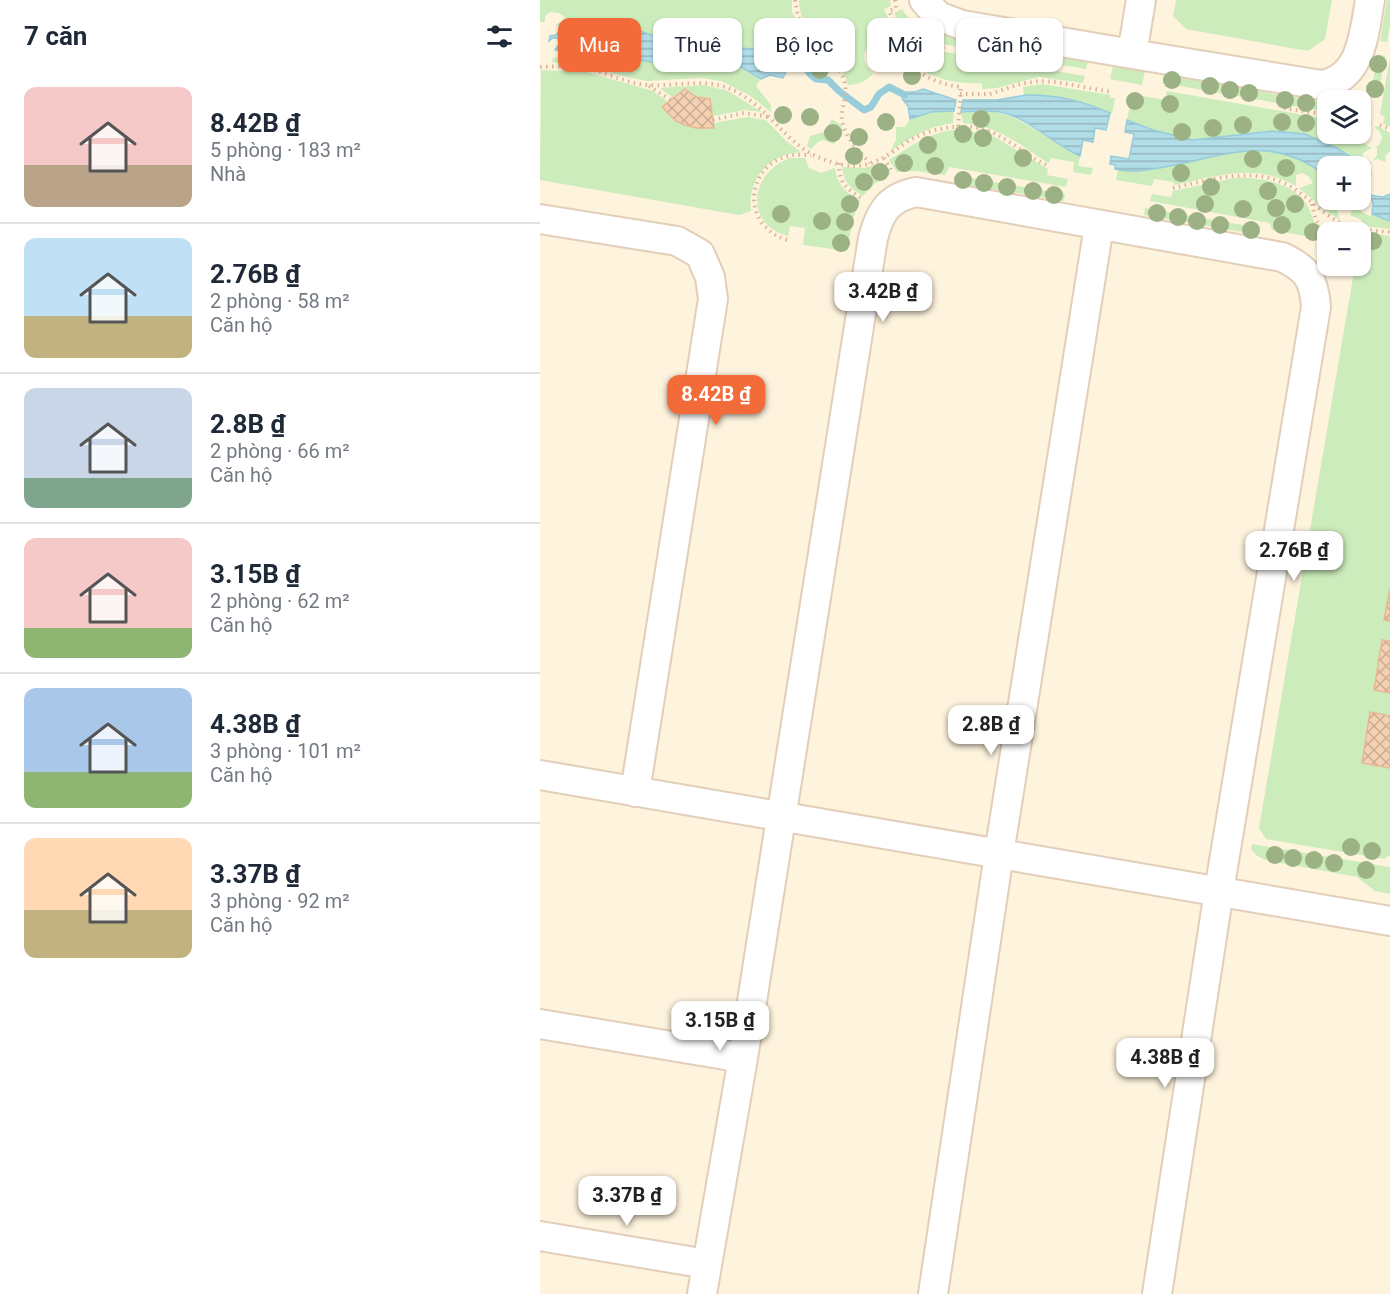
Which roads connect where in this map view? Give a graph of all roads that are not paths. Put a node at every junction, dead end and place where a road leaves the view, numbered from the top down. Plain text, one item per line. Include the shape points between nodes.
1 (924, 0) edge
2 (1141, 0) edge
3 (1370, 0) edge
4 (1132, 54) junction
5 (540, 219) edge
6 (1099, 226) junction
7 (540, 775) edge
8 (635, 792) junction
9 (780, 817) junction
10 (999, 854) junction
11 (1219, 891) junction
12 (1390, 921) edge
13 (540, 1024) edge
14 (743, 1058) junction
15 (540, 1236) edge
16 (707, 1264) junction
17 (702, 1294) edge
18 (933, 1294) edge
19 (1157, 1294) edge

1 - 4 street via 938,16 962,25
2 - 4 street
3 - 4 street via 1360,51 1352,67 1331,84
5 - 8 street via 677,241 700,254 710,277 713,299
6 - 9 street via 916,192 889,204 878,220
6 - 10 street
6 - 11 street via 1282,257 1304,270 1315,292 1316,308
7 - 8 street
8 - 9 street
9 - 10 street
9 - 14 street
10 - 11 street
10 - 18 street
11 - 12 street
11 - 19 street
13 - 14 street
14 - 16 street
15 - 16 street
16 - 17 street

